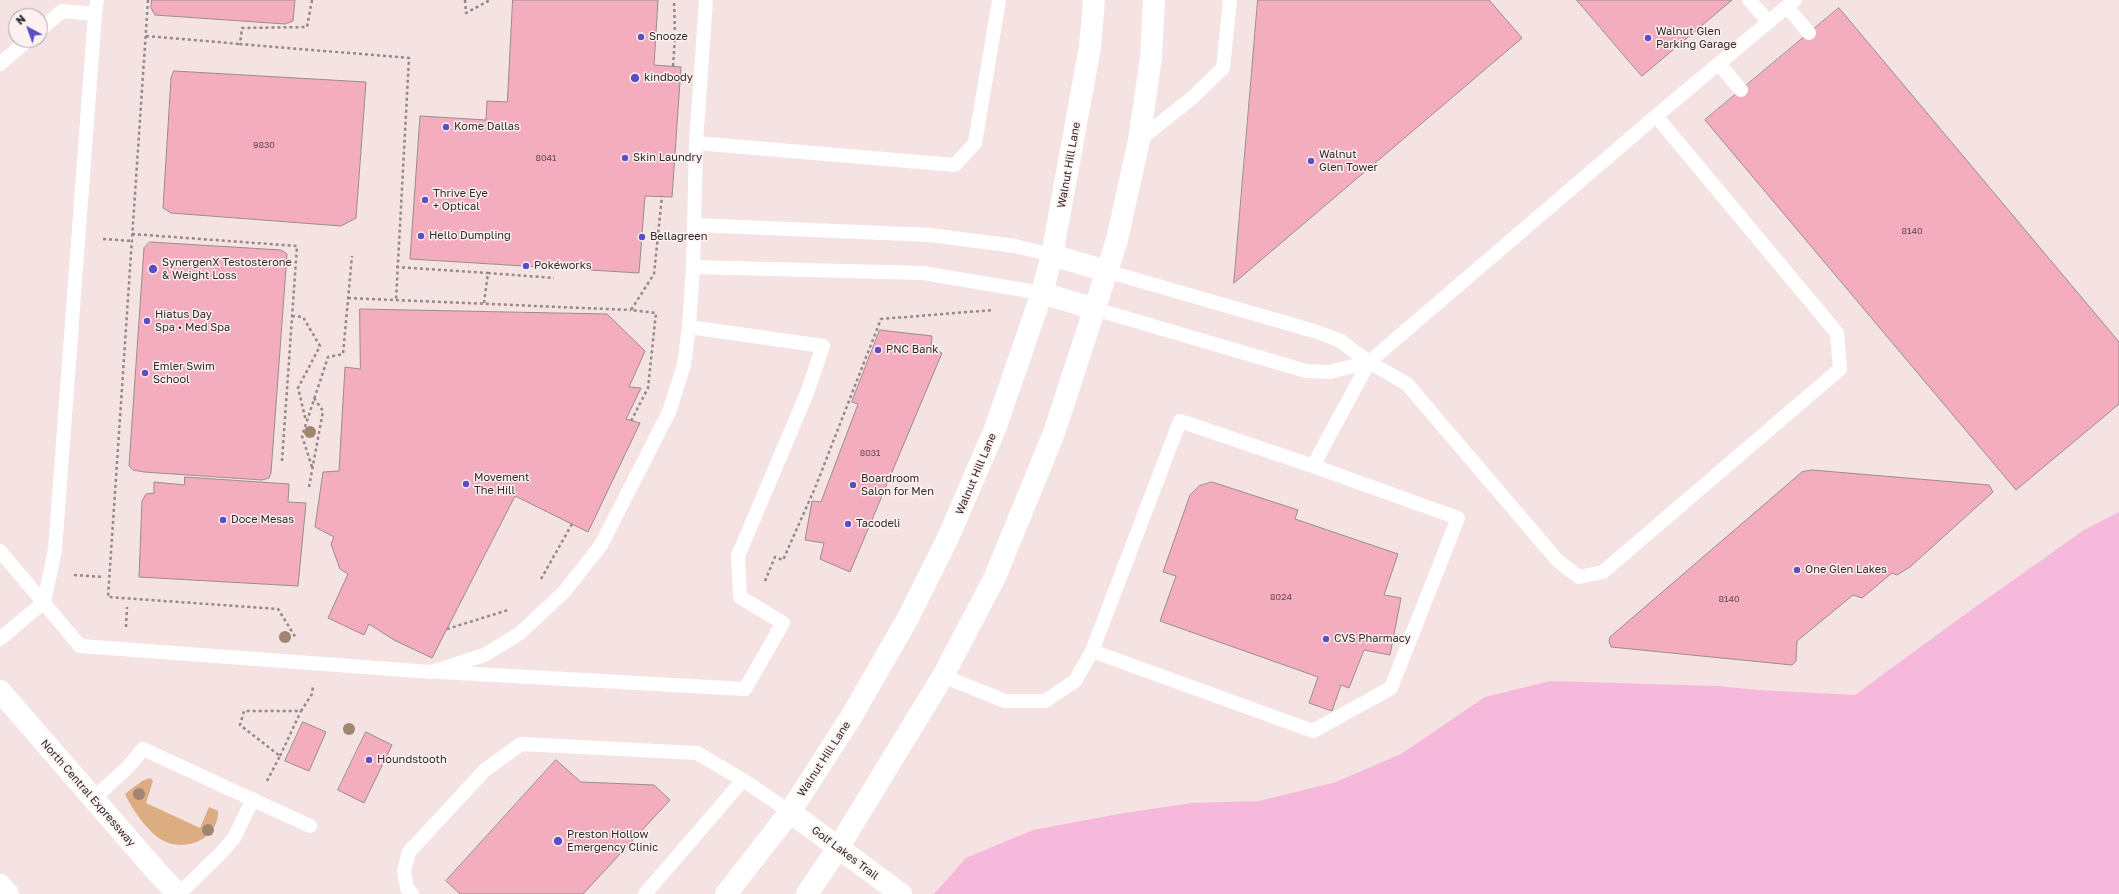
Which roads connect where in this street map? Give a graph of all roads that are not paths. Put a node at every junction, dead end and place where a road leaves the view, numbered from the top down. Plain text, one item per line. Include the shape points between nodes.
1 (96, 0) edge
2 (706, 0) edge
3 (999, 0) edge
4 (1094, 0) edge
5 (1154, 0) edge
6 (1230, 0) edge
7 (1749, 0) edge
8 (1791, 4) edge
9 (95, 14) junction
10 (1769, 22) junction
11 (48, 23) edge
12 (1809, 33) dead end
13 (19, 48) edge
14 (0, 64) edge
15 (1719, 64) junction
16 (1742, 90) dead end
17 (1656, 116) junction
18 (1139, 140) junction
19 (696, 143) junction
20 (695, 225) junction
21 (1052, 255) junction
22 (693, 267) junction
23 (1106, 271) junction
24 (1042, 293) junction
25 (1095, 309) junction
26 (689, 327) junction
27 (1370, 362) junction
28 (1313, 466) junction
29 (0, 551) edge
30 (44, 602) junction
31 (0, 639) edge
32 (1092, 651) junction
33 (432, 672) junction
34 (943, 676) junction
35 (0, 691) edge
36 (743, 780) junction
37 (93, 799) junction
38 (253, 799) junction
39 (790, 812) junction
40 (310, 826) dead end
41 (838, 848) junction
42 (0, 885) edge
43 (896, 891) edge
44 (8, 894) edge
45 (179, 894) edge
46 (412, 894) edge
47 (645, 894) edge
48 (726, 894) edge
49 (807, 894) edge

1 - 9 lane
2 - 19 lane
3 - 19 lane via 975,142 955,165
4 - 21 main road, Walnut Hill Lane via 1090,47
5 - 18 main road via 1151,58
6 - 18 lane via 1224,68 1193,97
7 - 10 lane
8 - 10 lane
8 - 12 lane
9 - 11 lane via 62,12
9 - 30 lane via 55,550
10 - 15 lane
13 - 14 lane
15 - 16 lane
15 - 17 lane
17 - 27 lane
17 - 27 lane via 1837,333 1840,370 1603,572 1579,577 1558,561 1407,384
18 - 23 main road via 1116,240
19 - 20 lane
20 - 21 lane via 930,235 1015,246
20 - 22 lane
21 - 23 main road
21 - 24 main road, Walnut Hill Lane
22 - 24 lane via 923,274
22 - 26 lane
23 - 25 main road
23 - 27 lane via 1314,331 1339,340
24 - 25 main road
24 - 39 main road, Walnut Hill Lane via 995,429 947,540 908,618 851,717
25 - 27 lane via 1306,371 1330,372
25 - 34 main road via 1054,433 995,577
26 - 33 lane via 684,365 669,412 601,545 564,592 519,634 484,655
26 - 33 lane via 823,346 807,393 738,556 740,597 783,623 746,690
27 - 28 lane
28 - 32 lane via 1180,421
28 - 32 lane via 1458,518 1391,688 1313,731
29 - 30 lane
30 - 31 lane
30 - 33 lane via 80,646
32 - 34 lane via 1075,681 1045,701 1005,701
34 - 41 main road
35 - 37 main road, North Central Expressway
36 - 39 lane
36 - 46 lane via 697,753 521,744 485,770 409,852 404,871 407,888
36 - 47 lane
37 - 38 lane via 128,767 143,749
37 - 45 main road, North Central Expressway
38 - 40 lane
38 - 45 lane via 234,838
39 - 41 main road, Golf Lakes Trail
39 - 48 main road, Walnut Hill Lane
41 - 43 main road, Golf Lakes Trail
41 - 49 main road
42 - 44 main road

